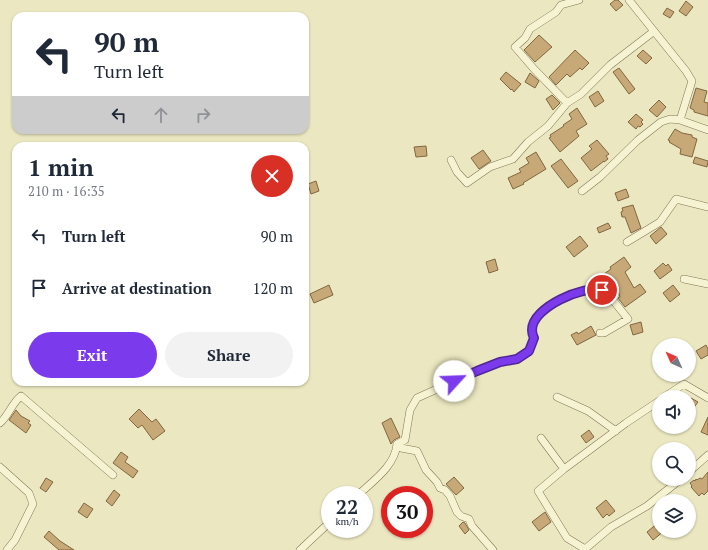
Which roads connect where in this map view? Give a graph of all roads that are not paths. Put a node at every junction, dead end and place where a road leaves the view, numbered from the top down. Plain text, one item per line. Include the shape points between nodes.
1 (579, 0) edge
2 (629, 0) edge
3 (653, 32) junction
4 (568, 103) junction
5 (680, 120) junction
6 (708, 130) edge
7 (451, 160) dead end
8 (582, 191) dead end
9 (708, 207) edge
10 (627, 242) dead end
11 (684, 279) dead end
12 (708, 284) edge
13 (600, 333) dead end
14 (675, 390) edge
15 (694, 390) edge
16 (696, 391) edge
17 (557, 397) dead end
18 (708, 398) edge
19 (652, 406) edge
20 (0, 422) edge
21 (616, 430) junction
22 (541, 438) dead end
23 (398, 444) junction
24 (708, 455) edge
25 (696, 466) edge
26 (0, 467) edge
27 (564, 469) junction
28 (113, 475) dead end
29 (368, 486) edge
30 (673, 486) edge
31 (321, 530) edge
32 (585, 549) edge
33 (7, 550) edge
34 (300, 550) edge
35 (494, 550) edge

1 - 4 street via 561,6 530,29 515,47
2 - 3 street
3 - 4 street via 610,65 581,94
3 - 5 street via 692,81
4 - 7 street via 513,159 490,167 467,183
5 - 6 street
5 - 8 street via 670,119 661,122
9 - 10 street via 676,199 660,222
11 - 12 street
13 - 23 street via 628,319 612,299 614,294 596,288 560,299 540,314 533,323 531,330 534,338 529,351 517,359 500,362 417,398 410,410 405,440
14 - 15 street via 684,384
16 - 18 street
17 - 21 street via 588,411
19 - 21 street
20 - 28 street via 7,417 21,396
21 - 27 street
22 - 27 street
23 - 29 street via 390,465
23 - 35 street via 401,448 417,451 426,470 450,496 457,512 469,519 472,526
24 - 25 street
26 - 33 street via 29,493 33,504 15,540
27 - 32 street via 538,491 567,538
30 - 32 street via 647,506 611,527
31 - 34 street

